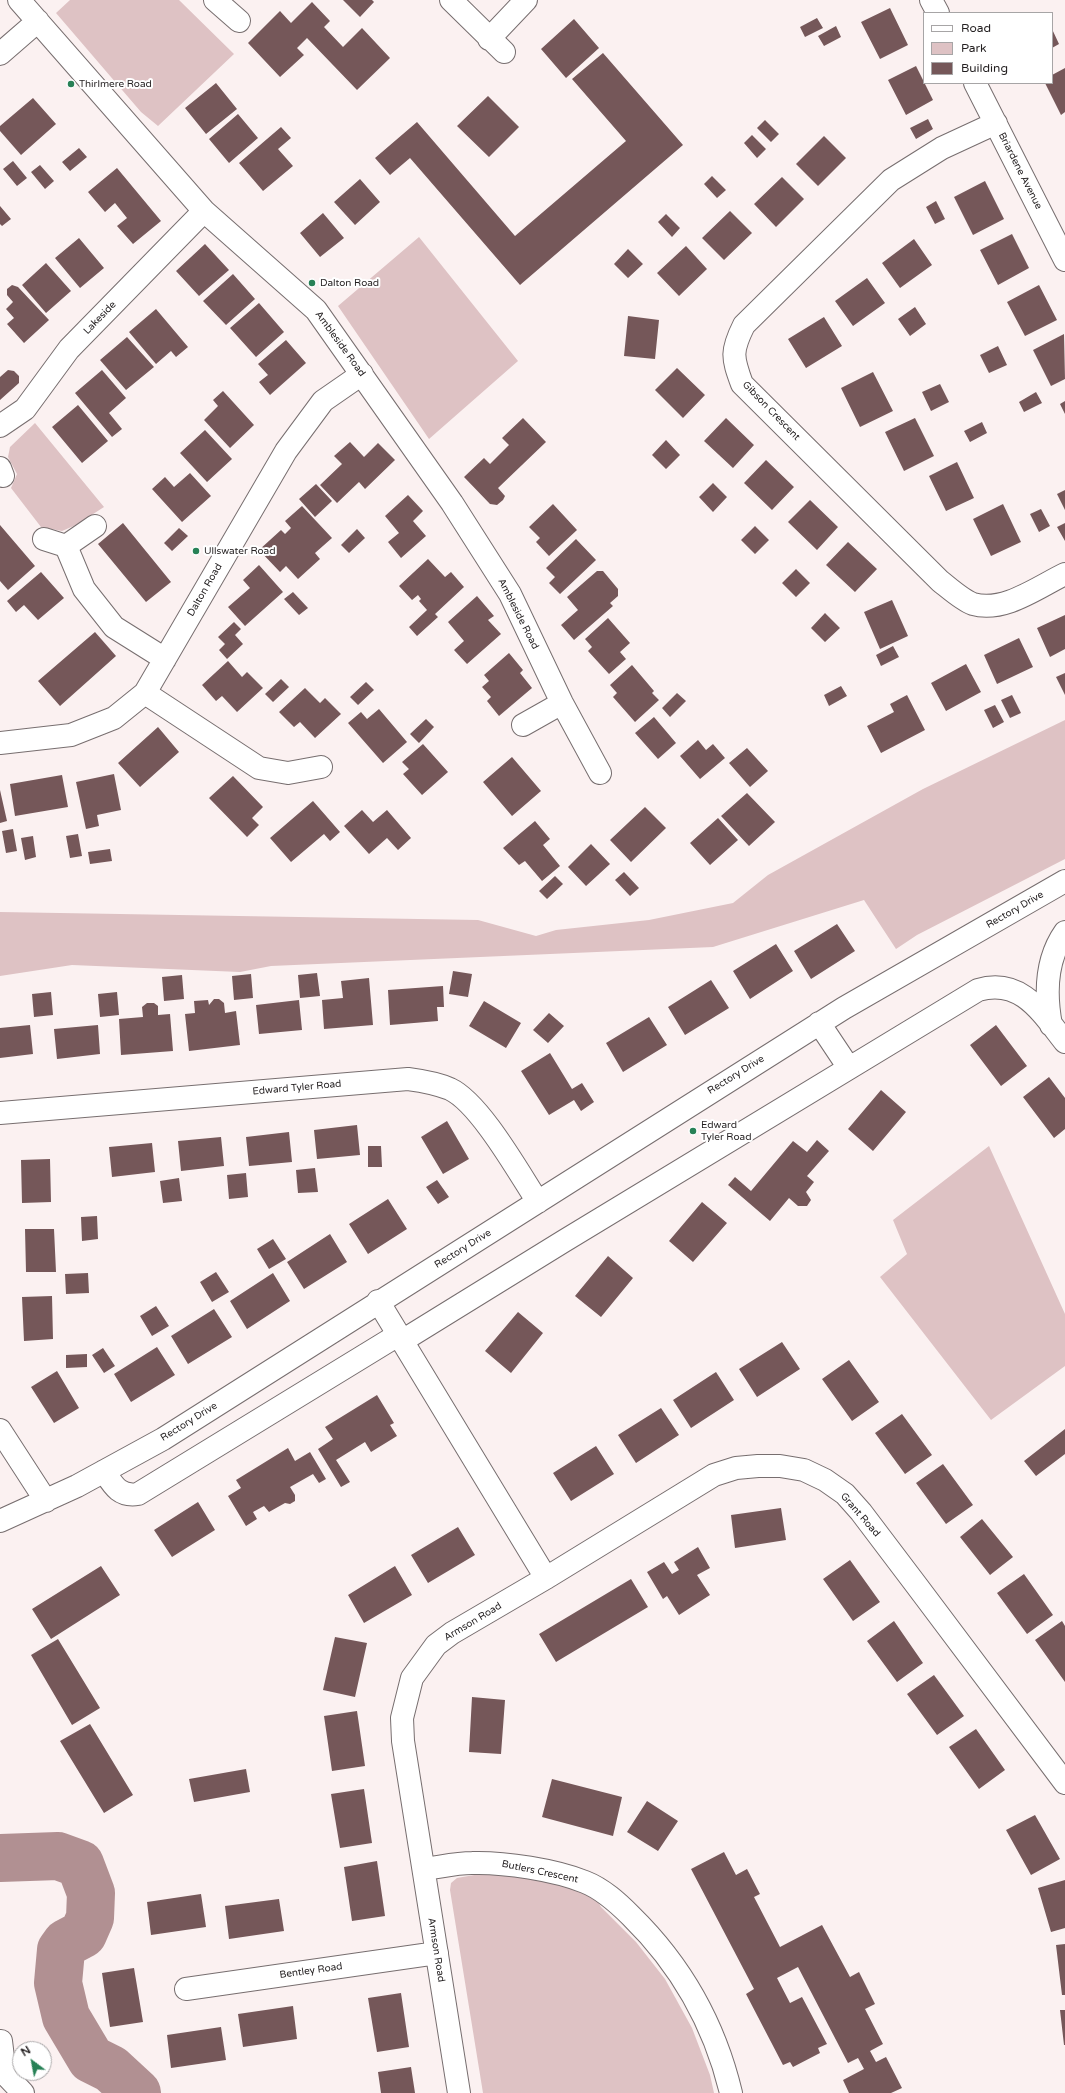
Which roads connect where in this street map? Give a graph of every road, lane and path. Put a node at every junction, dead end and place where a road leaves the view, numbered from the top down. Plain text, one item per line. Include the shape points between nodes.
1 (19, 0) edge
2 (450, 0) edge
3 (526, 0) edge
4 (932, 0) edge
5 (221, 2) edge
6 (938, 12) edge
7 (38, 21) junction
8 (239, 21) dead end
9 (0, 54) edge
10 (976, 84) edge
11 (996, 123) junction
12 (204, 211) junction
13 (1065, 260) edge
14 (362, 374) junction
15 (0, 426) edge
16 (95, 526) dead end
17 (44, 539) dead end
18 (66, 546) junction
19 (1065, 574) edge
20 (165, 659) junction
21 (145, 693) junction
22 (562, 703) junction
23 (523, 725) dead end
24 (0, 743) edge
25 (321, 767) dead end
26 (600, 773) dead end
27 (1065, 881) edge
28 (1065, 932) edge
29 (819, 1023) junction
30 (1051, 1025) junction
31 (1065, 1042) edge
32 (849, 1068) junction
33 (0, 1114) edge
34 (538, 1202) junction
35 (378, 1301) junction
36 (400, 1338) junction
37 (0, 1430) edge
38 (104, 1471) junction
39 (46, 1501) junction
40 (0, 1521) edge
41 (546, 1578) junction
42 (1065, 1783) edge
43 (424, 1869) junction
44 (437, 1953) junction
45 (186, 1989) dead end
46 (1, 2041) dead end
47 (2, 2074) edge
48 (23, 2093) edge
49 (459, 2093) edge
50 (731, 2093) edge

1 - 7 street, Ambleside Road
2 - 3 street via 496,45
4 - 6 street
5 - 8 street
7 - 9 street
7 - 12 street, Ambleside Road
10 - 11 street, Briardene Avenue
11 - 13 street, Briardene Avenue
11 - 19 street, Gibson Crescent via 942,148 891,180 744,325 736,342 733,362 742,384 940,581 972,604 993,606 1011,601
12 - 14 street, Ambleside Road via 316,310
12 - 15 street, Lakeside via 69,349 25,409
14 - 20 street, Dalton Road via 323,400 286,451
14 - 22 street, Ambleside Road via 452,503 510,594
16 - 18 street
17 - 18 street
18 - 20 street via 84,590 114,627
20 - 21 street, Dalton Road
21 - 24 street, Dalton Road via 114,718 71,735
21 - 25 street via 258,768 288,773
22 - 23 street
22 - 26 street, Ambleside Road
27 - 29 street, Rectory Drive
28 - 30 street via 1050,966 1047,987
29 - 32 street
29 - 34 street, Rectory Drive
30 - 31 street
30 - 32 street via 1023,995 1001,986 992,986 978,990
32 - 36 street
33 - 34 street, Edward Tyler Road via 408,1079 432,1082 466,1100 479,1114
34 - 35 street, Rectory Drive
35 - 36 street
35 - 38 street, Rectory Drive via 163,1439
36 - 38 street via 138,1494 131,1495 118,1490
36 - 41 street
37 - 39 street
38 - 39 street, Rectory Drive
39 - 40 street, Rectory Drive
41 - 42 street, Grant Road via 714,1475 736,1468 758,1466 804,1470 845,1494 861,1512
41 - 43 street, Armson Road via 452,1633 436,1645 412,1678 402,1718 403,1742
43 - 44 street, Armson Road
43 - 50 street, Butlers Crescent via 471,1862 490,1863 560,1875 586,1882 605,1893 642,1927 686,1983 713,2038 725,2068
44 - 45 street, Bentley Road
44 - 49 street, Armson Road
46 - 47 street
47 - 48 street

